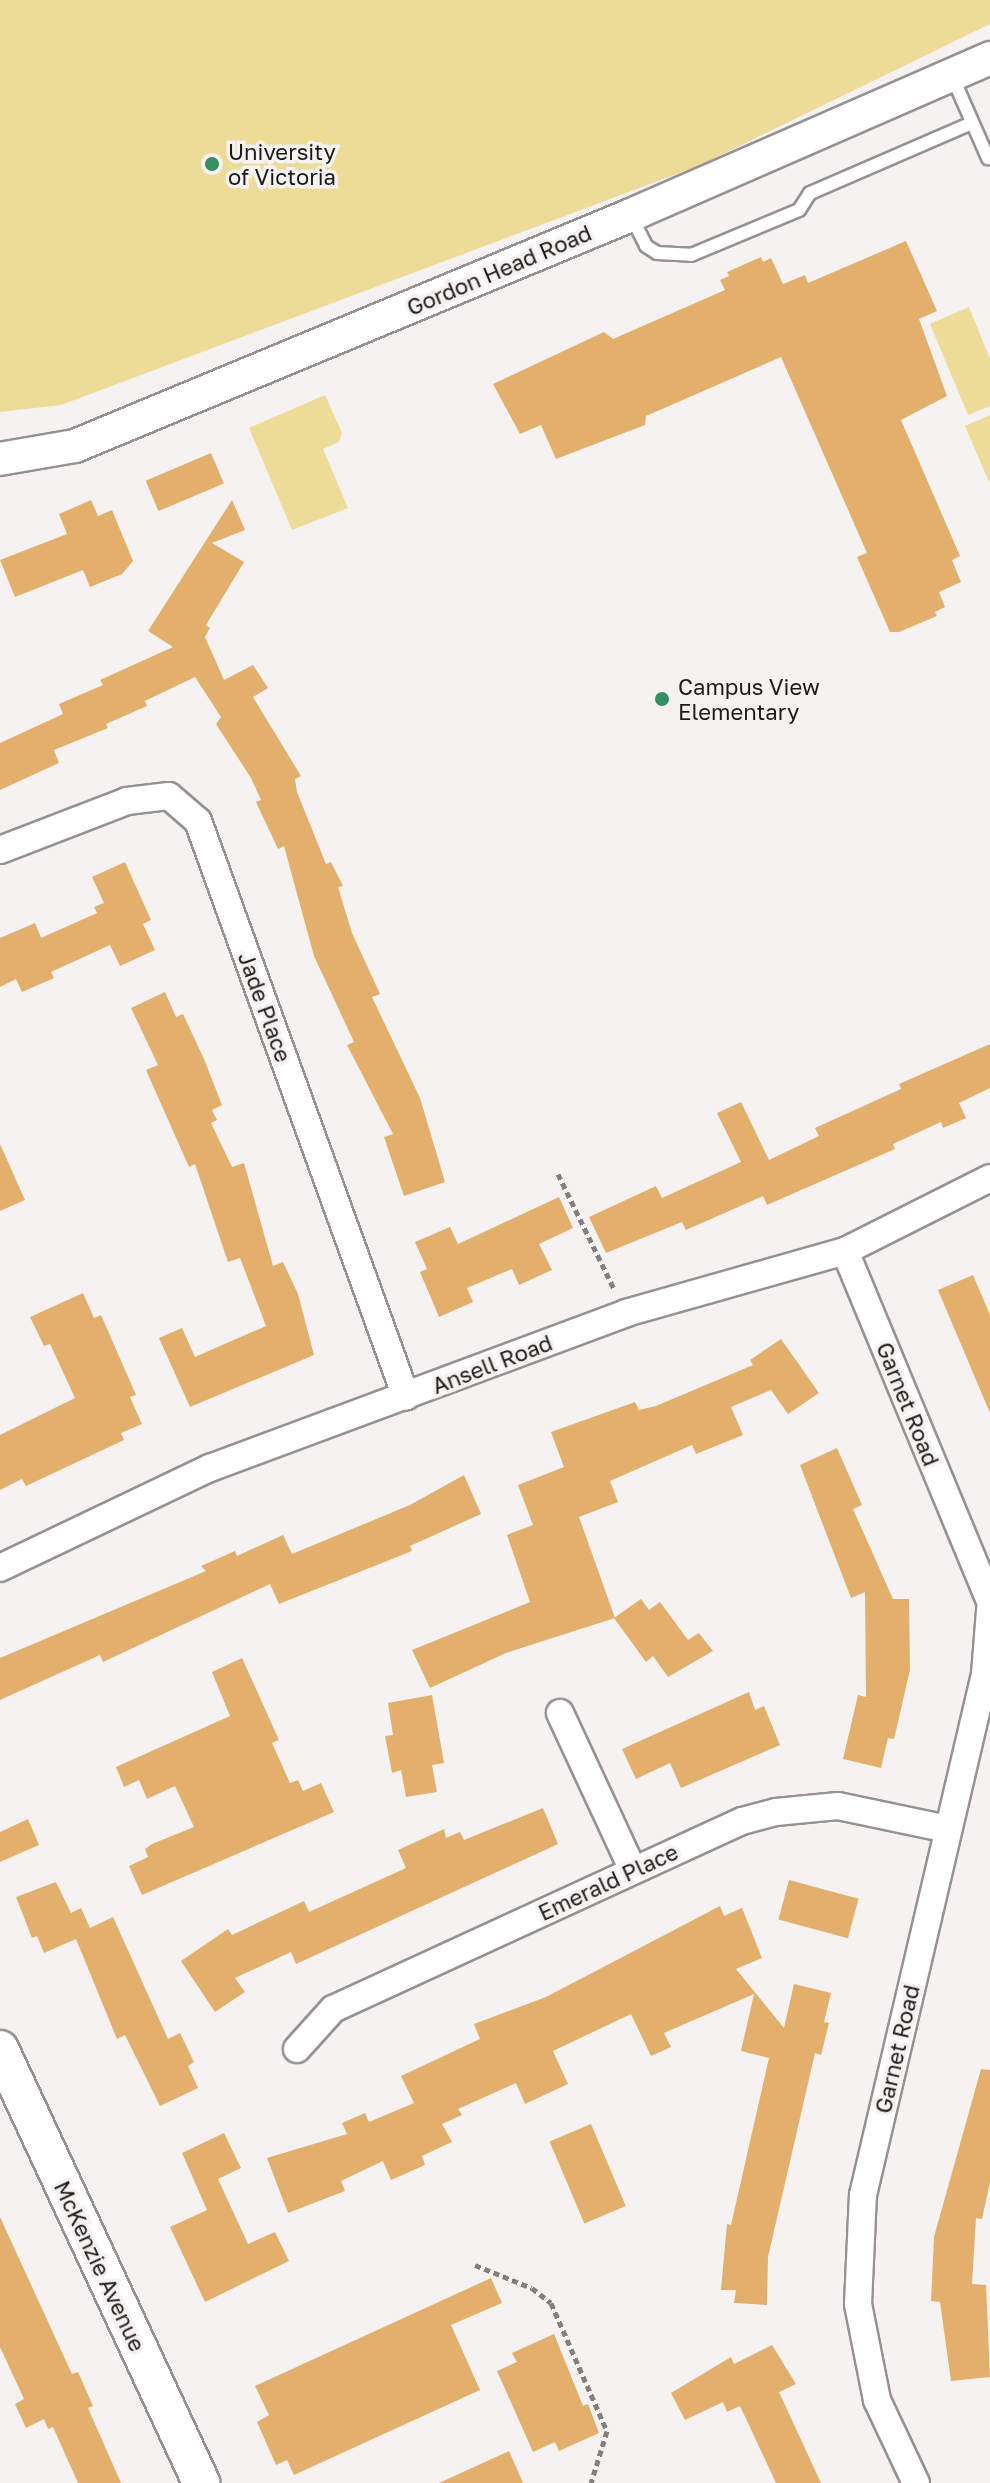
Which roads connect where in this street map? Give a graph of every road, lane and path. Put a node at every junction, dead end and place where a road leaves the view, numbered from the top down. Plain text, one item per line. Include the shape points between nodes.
1 (990, 58) edge
2 (952, 75) junction
3 (972, 123) junction
4 (988, 158) dead end
5 (631, 215) junction
6 (0, 459) edge
7 (0, 850) edge
8 (558, 1174) dead end
9 (990, 1178) edge
10 (845, 1251) junction
11 (626, 1313) junction
12 (406, 1397) junction
13 (0, 1568) edge
14 (990, 1601) edge
15 (990, 1610) edge
16 (560, 1713) dead end
17 (948, 1829) junction
18 (633, 1870) junction
19 (0, 2049) edge
20 (297, 2049) dead end
21 (475, 2265) dead end
22 (201, 2483) edge
23 (591, 2483) edge
24 (916, 2483) edge

1 - 2 street, Gordon Head Road
2 - 3 lane
2 - 5 street, Gordon Head Road
3 - 4 lane
3 - 5 lane via 810,193 799,210 691,255 657,253 646,246
5 - 6 street, Gordon Head Road via 75,446
7 - 12 street, Jade Place via 127,801 169,796 198,821
8 - 11 path
9 - 10 street, Ansell Road
10 - 11 street, Ansell Road
10 - 14 street, Garnet Road
11 - 12 street, Ansell Road
12 - 13 street, Ansell Road via 210,1468
15 - 17 street, Garnet Road via 985,1674
16 - 18 street
17 - 18 street, Emerald Place via 838,1806 776,1812 742,1821
17 - 24 street, Garnet Road via 863,2195 861,2226 858,2304 877,2400
18 - 20 street, Emerald Place via 333,2009
19 - 22 main road, McKenzie Avenue
21 - 23 path via 532,2288 551,2303 607,2431

